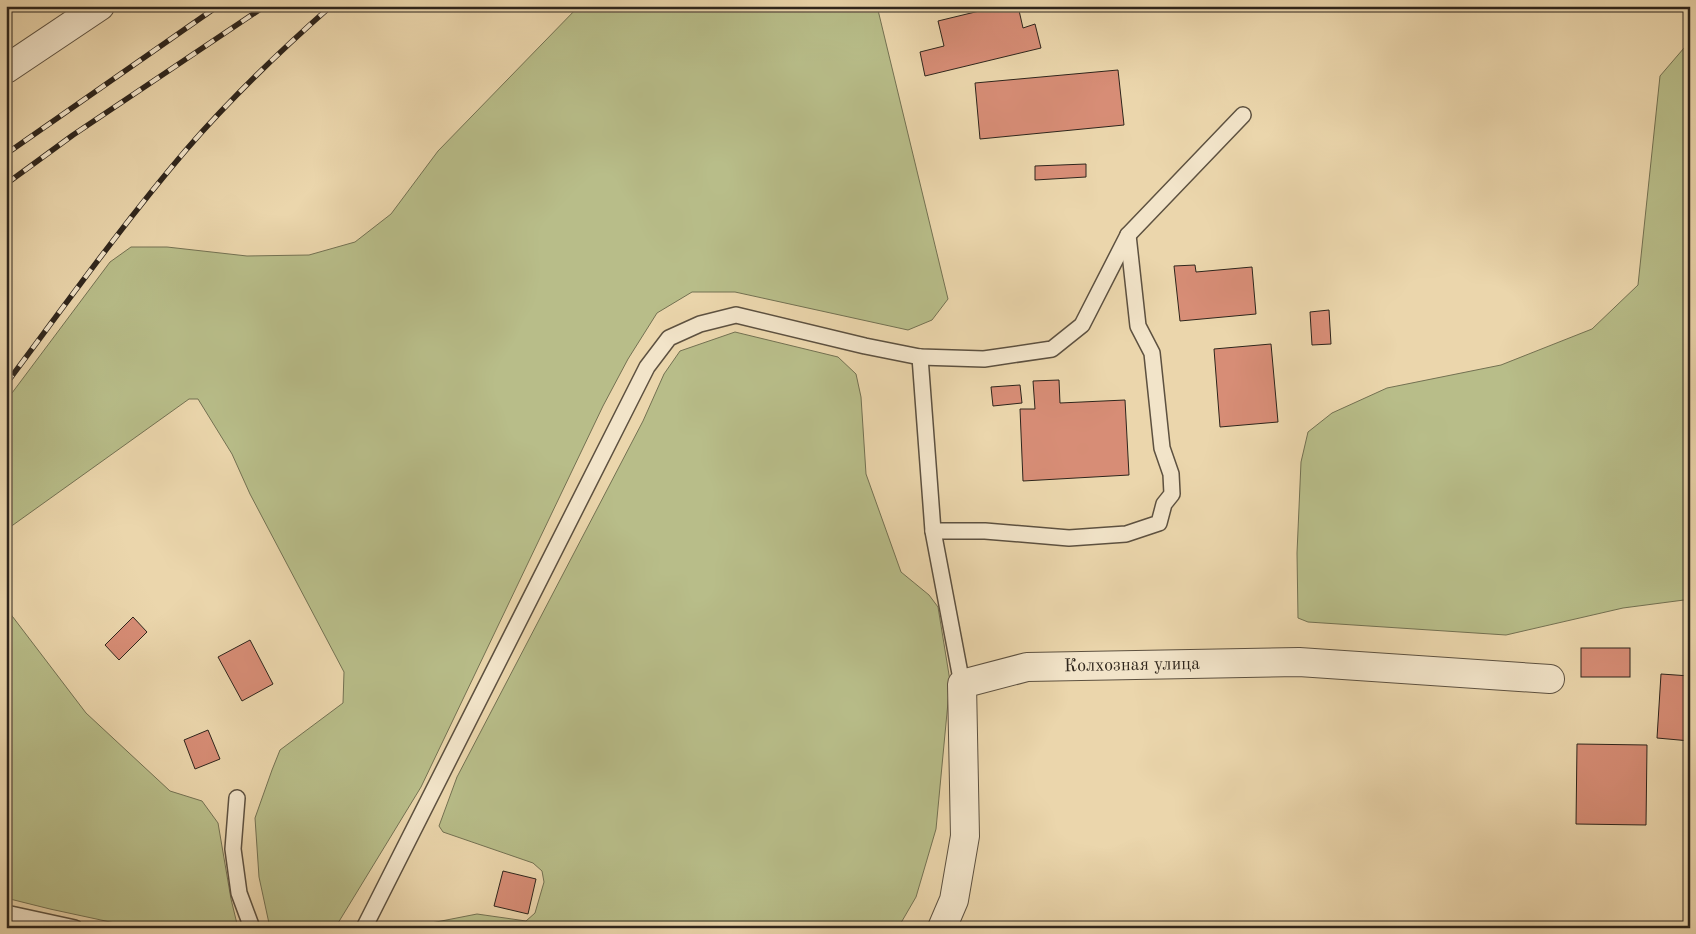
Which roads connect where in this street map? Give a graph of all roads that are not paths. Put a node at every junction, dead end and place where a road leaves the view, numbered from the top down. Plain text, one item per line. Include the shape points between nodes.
1 (100, 6) edge
2 (6, 69) edge
3 (1243, 115) dead end
4 (1128, 235) junction
5 (920, 357) junction
6 (933, 531) junction
7 (1550, 679) dead end
8 (962, 684) junction
9 (237, 798) dead end
10 (6, 913) edge
11 (75, 928) edge
12 (252, 928) edge
13 (364, 928) edge
14 (942, 928) edge

1 - 2 street
3 - 4 lane
4 - 5 lane via 1082,324 1052,349 984,359
4 - 6 lane via 1138,326 1152,353 1162,448 1171,474 1172,494 1164,504 1159,523 1126,534 1069,538 985,531
5 - 6 lane
5 - 13 lane via 736,315 700,324 669,338 647,367
6 - 8 lane
7 - 8 street, Колхозная улица via 1299,662 1027,667
8 - 14 street via 965,836 954,900
9 - 12 lane via 233,849 239,893
10 - 11 lane

